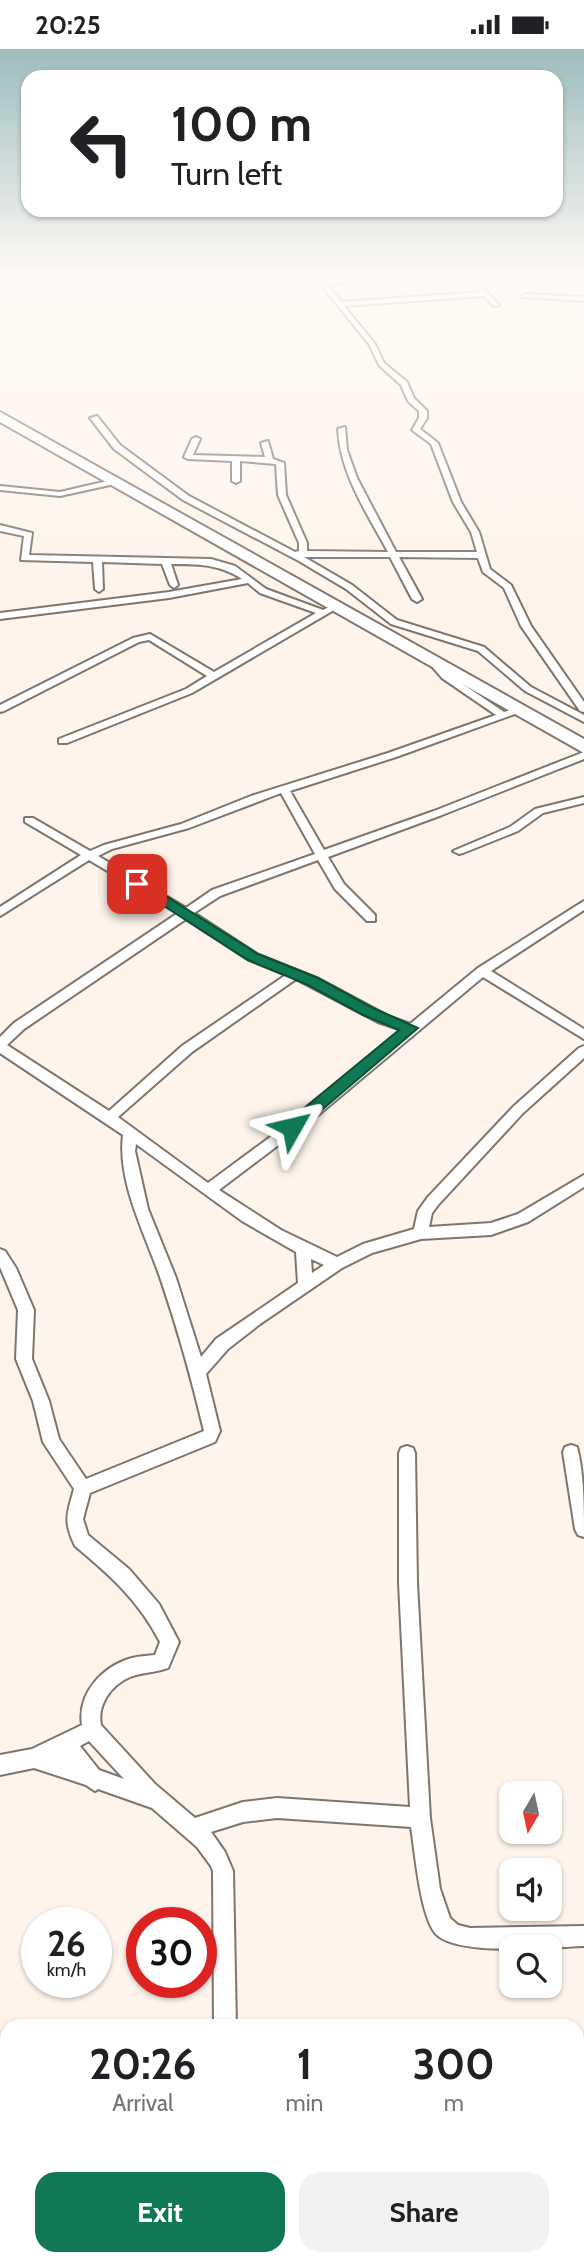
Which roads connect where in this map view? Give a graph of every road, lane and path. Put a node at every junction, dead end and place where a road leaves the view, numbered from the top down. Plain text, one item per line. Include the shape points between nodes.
1 (400, 380) edge
2 (0, 407) edge
3 (0, 416) edge
4 (94, 418) dead end
5 (342, 429) dead end
6 (196, 439) dead end
7 (265, 443) dead end
8 (236, 459) junction
9 (269, 460) junction
10 (116, 481) junction
11 (236, 481) dead end
12 (0, 488) edge
13 (0, 529) edge
14 (391, 553) junction
15 (298, 554) junction
16 (483, 555) junction
17 (97, 560) junction
18 (166, 562) junction
19 (250, 580) junction
20 (174, 585) dead end
21 (99, 589) dead end
22 (417, 599) dead end
23 (341, 604) junction
24 (5, 611) edge
25 (215, 677) junction
26 (0, 709) edge
27 (584, 709) edge
28 (510, 713) junction
29 (584, 719) edge
30 (584, 737) edge
31 (63, 741) dead end
32 (584, 747) edge
33 (584, 755) edge
34 (284, 790) junction
35 (584, 800) edge
36 (29, 820) dead end
37 (459, 851) dead end
38 (86, 856) junction
39 (319, 856) junction
40 (584, 905) edge
41 (0, 912) edge
42 (186, 914) junction
43 (371, 918) dead end
44 (482, 971) junction
45 (295, 974) junction
46 (410, 1028) junction
47 (584, 1035) edge
48 (0, 1046) edge
49 (584, 1051) edge
50 (109, 1118) junction
51 (130, 1135) junction
52 (584, 1180) edge
53 (210, 1189) junction
54 (421, 1233) junction
55 (303, 1251) junction
56 (0, 1255) edge
57 (337, 1264) junction
58 (306, 1285) junction
59 (198, 1372) junction
60 (571, 1452) dead end
61 (407, 1453) dead end
62 (83, 1488) junction
63 (584, 1529) edge
64 (92, 1730) junction
65 (67, 1744) junction
66 (34, 1758) junction
67 (0, 1765) edge
68 (95, 1781) junction
69 (158, 1800) junction
70 (420, 1818) junction
71 (193, 1828) junction
72 (584, 1936) edge
73 (225, 2019) edge

1 - 16 street via 423,411 416,430 435,443
2 - 23 highway
3 - 10 highway
4 - 15 street via 117,447 186,498
5 - 14 street via 343,450 353,478
6 - 8 street via 188,457
7 - 9 street
8 - 9 street
8 - 11 street
9 - 15 street via 280,463 282,495 303,544
10 - 12 street via 60,494
10 - 23 highway
13 - 17 street via 29,535 24,558
14 - 15 street
14 - 16 street
14 - 22 street
15 - 23 street via 349,587
16 - 27 street via 486,570 508,587 526,626
17 - 18 street
17 - 21 street
18 - 19 street via 222,565
18 - 20 street
19 - 23 street via 263,591
19 - 24 street via 155,597
23 - 25 street
23 - 28 highway
23 - 29 street via 481,649 528,689
23 - 30 highway
25 - 26 street via 150,637
25 - 31 street
28 - 32 highway
28 - 34 street
33 - 39 street
34 - 38 street
34 - 39 street
35 - 37 street via 539,811 514,829
36 - 38 street
38 - 41 street
38 - 42 street
39 - 42 street via 216,893
39 - 43 street via 339,887
40 - 44 street
42 - 45 street via 253,957
42 - 48 street via 19,1026
44 - 46 street
44 - 47 street
45 - 46 street
45 - 50 street via 187,1049
46 - 53 street via 312,1113
48 - 50 street
49 - 54 street via 518,1110 433,1201 425,1211
50 - 51 street
51 - 53 street
51 - 59 street via 128,1151 141,1209
52 - 54 street via 523,1218 491,1229
53 - 55 street
54 - 57 street via 368,1248
55 - 57 street
55 - 58 street
56 - 62 street via 26,1310 24,1359 51,1442
57 - 58 street
58 - 59 street via 222,1345
59 - 62 street via 212,1425 209,1437
60 - 63 street
61 - 70 street via 408,1583
62 - 64 street via 74,1519 81,1540 153,1610 170,1642 161,1662 133,1667 103,1686 88,1717
64 - 65 street
64 - 69 street
65 - 66 street
65 - 68 street
66 - 67 street
66 - 68 street
68 - 69 street
69 - 71 street
70 - 71 street via 277,1808 243,1812
70 - 72 street via 430,1889 442,1925 453,1934 470,1938
71 - 73 street via 219,1859 223,1871

